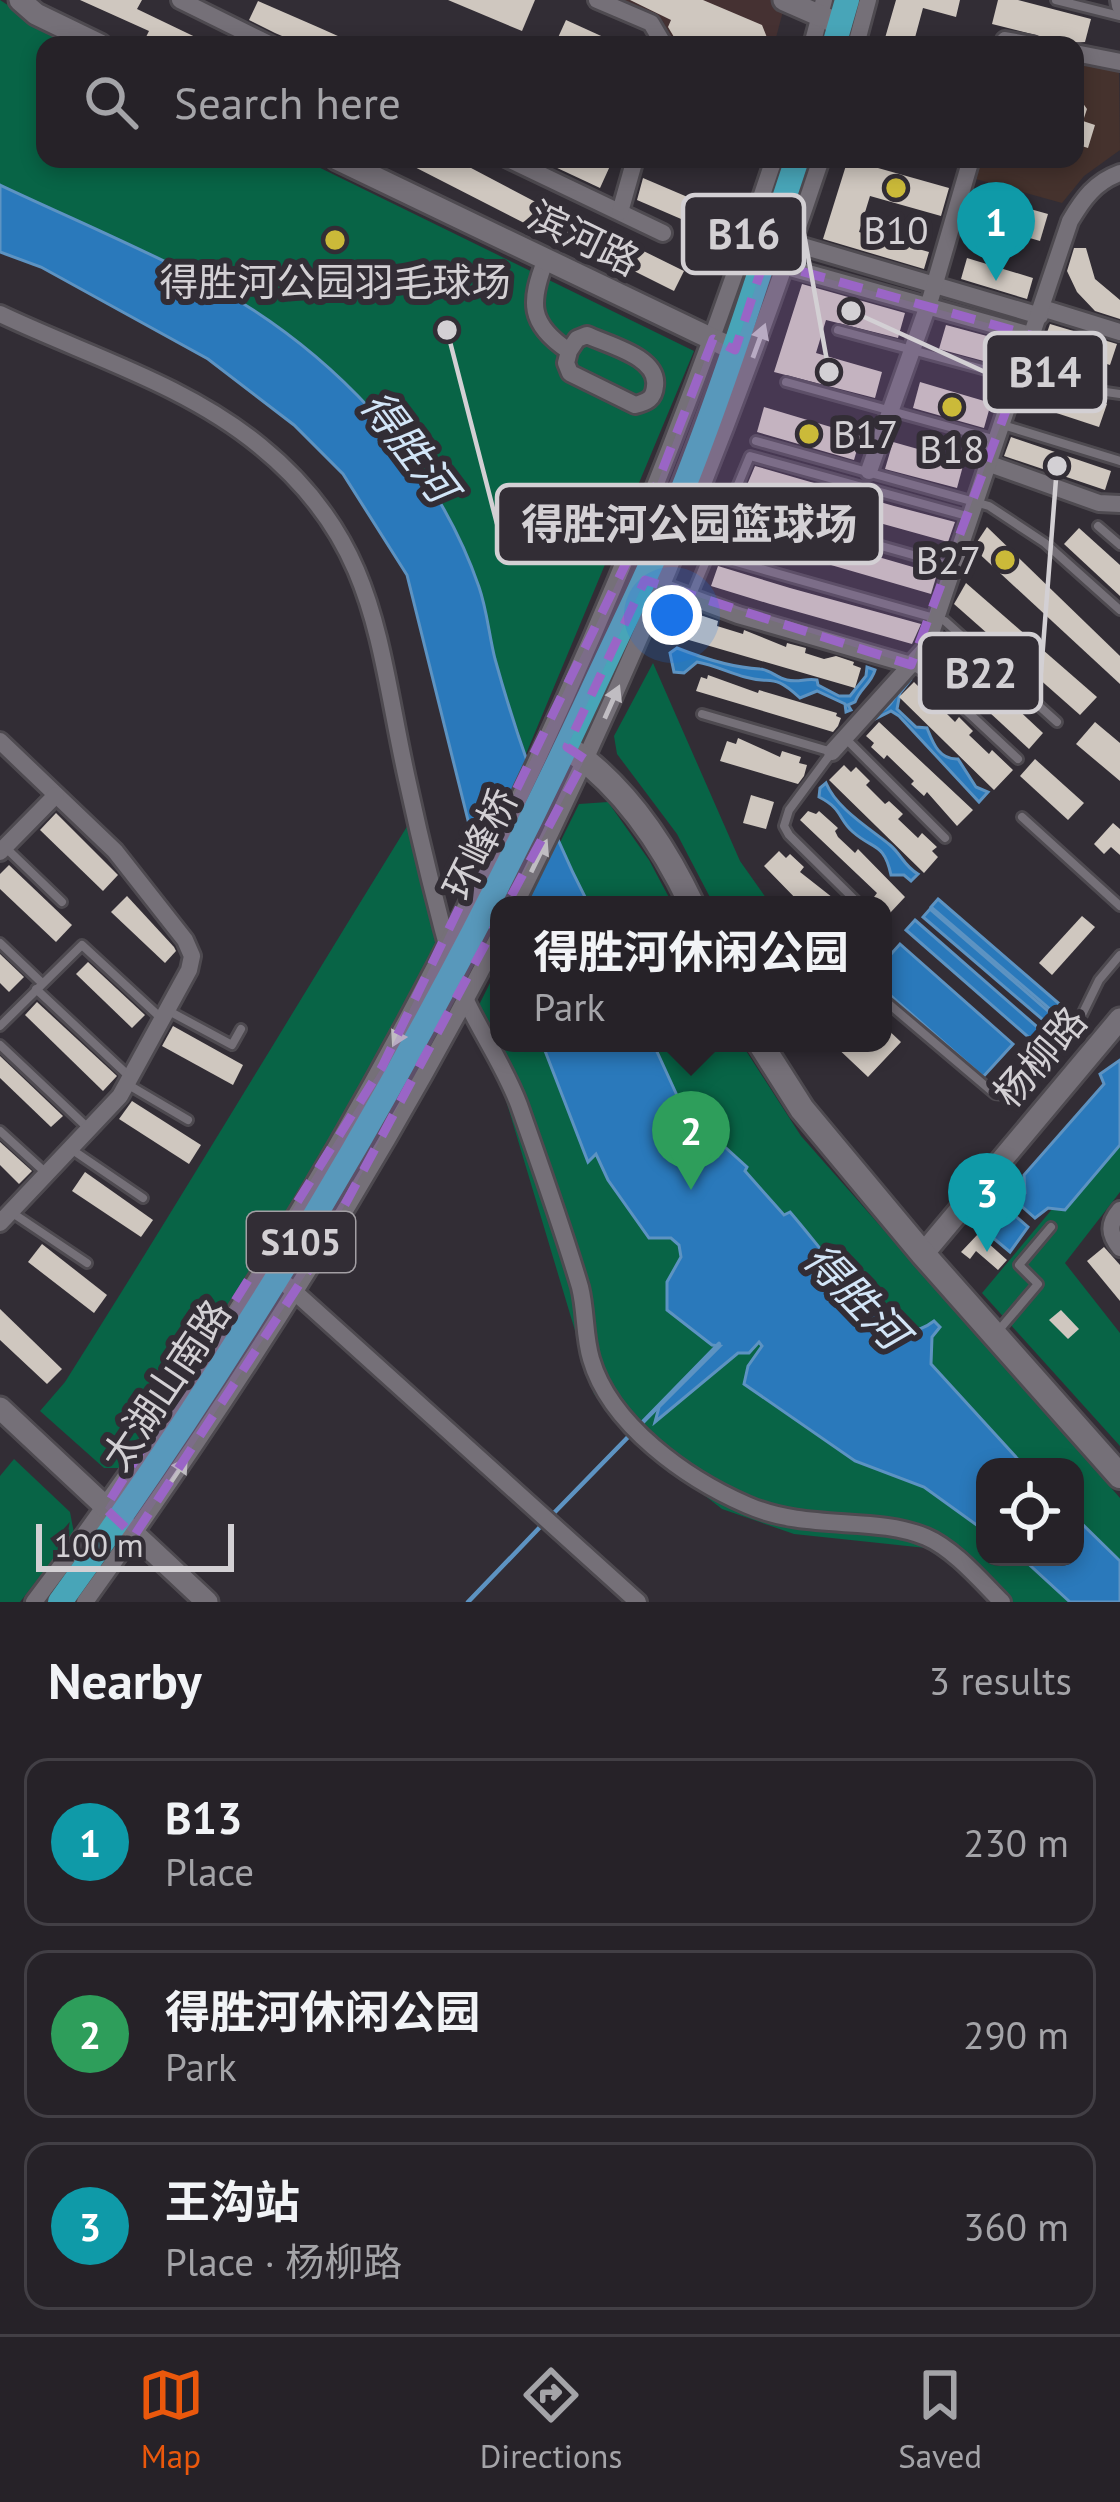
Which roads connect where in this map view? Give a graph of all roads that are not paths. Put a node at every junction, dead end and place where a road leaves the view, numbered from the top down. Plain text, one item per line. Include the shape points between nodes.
1 (180, 0) edge
2 (597, 0) edge
3 (784, 0) edge
4 (868, 0) edge
5 (1056, 0) edge
6 (33, 5) edge
7 (1120, 16) edge
8 (837, 22) edge
9 (85, 36) edge
10 (253, 36) edge
11 (659, 36) edge
12 (1084, 55) edge
13 (1120, 62) edge
14 (369, 168) edge
15 (527, 168) edge
16 (632, 168) edge
17 (772, 168) edge
18 (795, 168) edge
19 (816, 168) edge
20 (968, 168) edge
21 (1120, 173) edge
22 (620, 212) junction
23 (664, 233) dead end
24 (778, 252) junction
25 (546, 259) junction
26 (934, 285) junction
27 (928, 306) junction
28 (1041, 312) junction
29 (0, 314) edge
30 (838, 330) dead end
31 (1120, 332) edge
32 (1034, 336) junction
33 (724, 345) junction
34 (912, 350) junction
35 (569, 351) junction
36 (1020, 372) junction
37 (787, 382) dead end
38 (1120, 394) edge
39 (890, 411) junction
40 (999, 432) junction
41 (756, 441) dead end
42 (1120, 461) edge
43 (987, 463) junction
44 (869, 471) junction
45 (729, 502) junction
46 (1120, 504) edge
47 (971, 508) junction
48 (1099, 526) dead end
49 (1120, 545) edge
50 (708, 554) junction
51 (952, 566) junction
52 (654, 583) junction
53 (691, 597) junction
54 (1120, 610) edge
55 (935, 618) junction
56 (911, 665) junction
57 (702, 714) dead end
58 (1057, 722) dead end
59 (0, 741) edge
60 (838, 745) junction
61 (563, 756) junction
62 (1018, 759) dead end
63 (56, 795) junction
64 (1022, 817) dead end
65 (945, 838) dead end
66 (3, 850) edge
67 (519, 896) edge
68 (687, 896) edge
69 (851, 896) edge
70 (62, 902) dead end
71 (1120, 906) edge
72 (490, 940) edge
73 (0, 943) edge
74 (459, 955) junction
75 (1120, 956) edge
76 (39, 986) junction
77 (464, 1000) junction
78 (892, 1007) edge
79 (165, 1015) junction
80 (1120, 1019) edge
81 (0, 1026) edge
82 (241, 1029) dead end
83 (490, 1043) edge
84 (0, 1045) edge
85 (495, 1052) edge
86 (766, 1052) edge
87 (129, 1081) junction
88 (188, 1120) dead end
89 (89, 1130) junction
90 (0, 1131) edge
91 (71, 1149) junction
92 (47, 1174) junction
93 (143, 1198) dead end
94 (1120, 1210) edge
95 (4, 1217) edge
96 (1051, 1227) dead end
97 (1120, 1248) edge
98 (923, 1254) junction
99 (87, 1263) dead end
100 (280, 1278) junction
101 (994, 1336) junction
102 (0, 1408) edge
103 (1120, 1476) edge
104 (119, 1522) junction
105 (34, 1602) edge
106 (60, 1602) edge
107 (85, 1602) edge
108 (207, 1602) edge
109 (638, 1602) edge
110 (1002, 1602) edge

1 - 10 street
2 - 11 street via 651,23
3 - 8 street
4 - 8 street
5 - 7 lane
6 - 9 street
12 - 13 street
14 - 25 street, 滨河路
15 - 22 street
16 - 22 street
17 - 33 street
18 - 24 main road
19 - 24 street
20 - 26 street
21 - 28 street via 1084,197 1070,221
22 - 23 street
24 - 26 street
24 - 27 street
24 - 33 main road
52 -> 24 street via 712,468
25 - 33 street, 滨河路
25 - 35 street via 533,305 542,330
26 - 27 street
26 - 28 street
27 - 32 street
27 - 34 street
28 - 31 street
28 - 32 street
29 - 74 street via 212,414 259,444 321,507 367,590 406,778
30 - 34 lane
32 - 36 street
33 - 52 main road
33 - 61 street via 628,560
34 - 36 lane
34 - 39 street
35 - 35 street via 570,373 635,405 655,393 649,364 587,334
36 - 38 lane
36 - 40 street
37 - 39 lane
39 - 40 lane
39 - 44 street
40 - 42 lane
40 - 43 street
41 - 44 lane
43 - 46 street
43 - 47 street
44 - 47 lane
45 - 47 lane via 755,455
45 - 50 lane
45 - 51 lane
47 - 51 street
47 - 54 lane via 1045,543
48 - 49 lane
50 - 53 lane
50 - 55 lane
51 - 55 street
52 - 53 street
52 - 61 main road
53 - 56 street
55 - 56 street
55 - 58 lane
56 - 60 street
56 - 62 lane
57 - 60 lane
59 - 63 street
60 - 65 lane
60 - 69 lane via 784,826
67 -> 61 street via 562,808
61 - 68 main road via 624,799
61 - 74 main road, 环峰桥 / S105
63 - 66 street
63 - 79 street via 115,851 185,940 189,970
64 - 71 lane
66 - 70 lane
72 - 74 street
73 - 76 lane
74 - 77 street
74 - 100 main road, 太湖山南路 / S105
74 -> 104 street via 382,1067
75 - 78 lane via 1077,1024 1012,1096 995,1094
76 - 79 lane via 82,945
76 - 81 lane
76 - 87 lane
77 - 83 street
104 -> 77 street via 314,1262
79 - 82 lane via 232,1046
79 - 87 street
80 - 98 street, 杨柳路
84 - 89 lane
85 - 110 street via 580,1288 591,1358 627,1419 690,1474 749,1506 808,1523 928,1538
86 - 98 main road
87 - 88 lane
87 - 89 street
89 - 91 street
90 - 92 lane
91 - 92 street
91 - 93 lane
92 - 95 street
94 - 97 street via 1110,1226
95 - 99 lane
96 - 101 lane via 1019,1265 1038,1284
98 - 101 main road
100 - 104 main road, 太湖山南路 / S105
100 - 109 street
101 - 103 main road
102 - 104 street
104 - 105 street
104 - 106 main road, 太湖山南路 / S105
104 - 107 street
104 - 108 street

